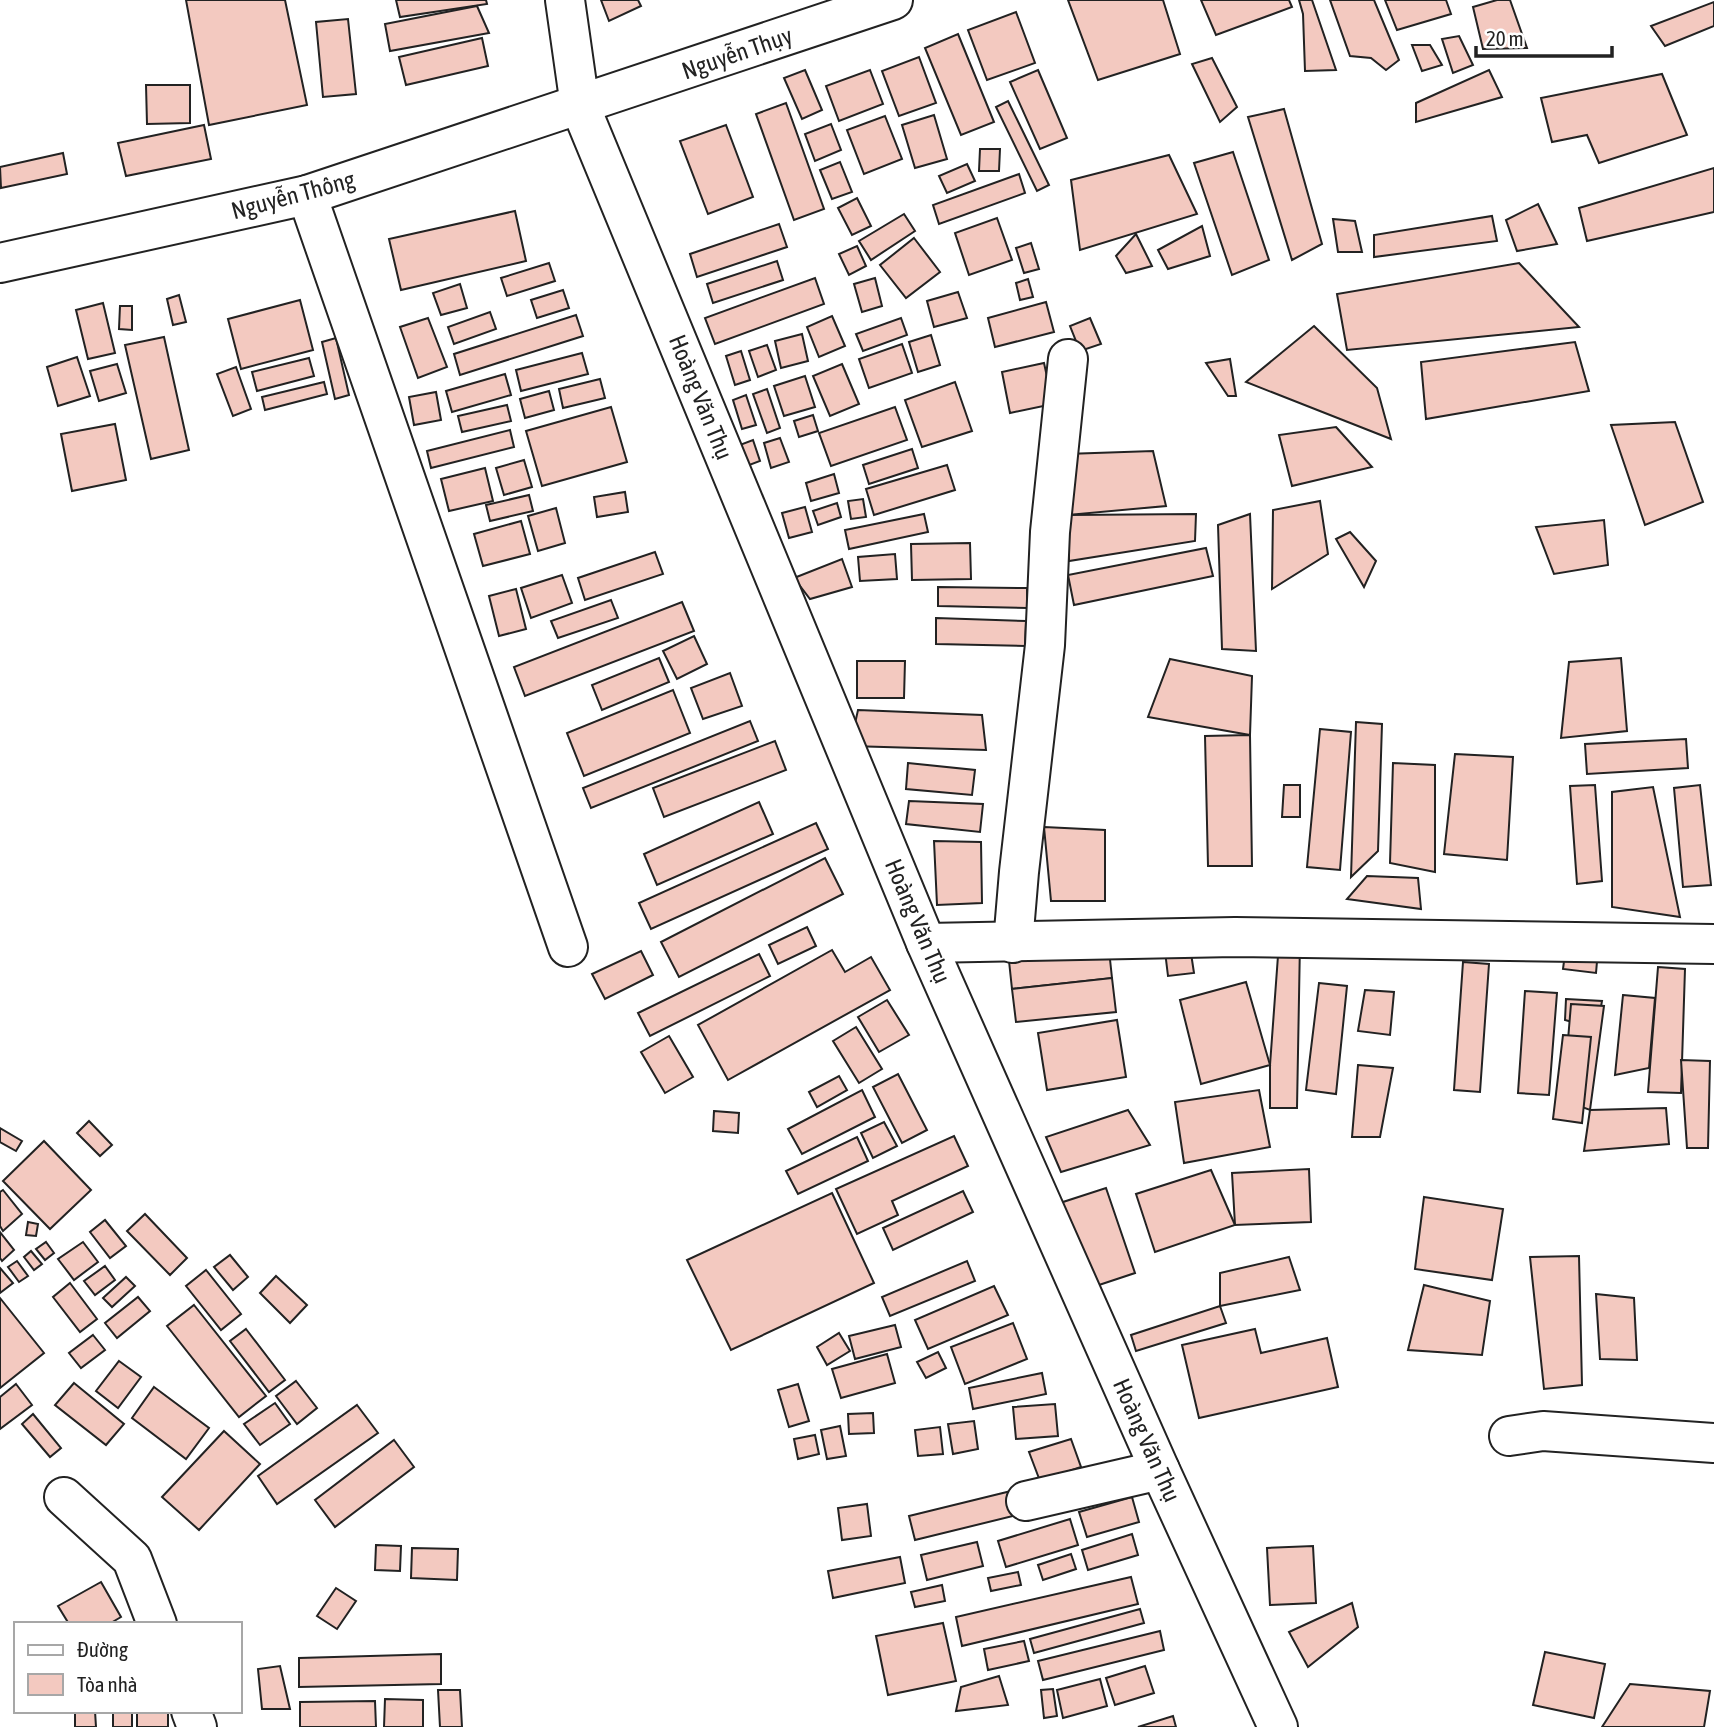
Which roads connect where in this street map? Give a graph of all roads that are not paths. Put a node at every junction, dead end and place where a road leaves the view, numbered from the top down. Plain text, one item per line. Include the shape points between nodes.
1 (565, 0) edge
2 (893, 0) edge
3 (580, 106) junction
4 (307, 195) junction
5 (0, 263) edge
6 (1068, 359) dead end
7 (926, 943) junction
8 (1013, 943) junction
9 (1714, 944) edge
10 (568, 947) dead end
11 (1509, 1436) dead end
12 (1714, 1443) edge
13 (1160, 1469) junction
14 (64, 1497) dead end
15 (1026, 1501) dead end
16 (156, 1622) edge
17 (1278, 1727) edge

1 - 3 street, Hoàng Văn Thụ
2 - 3 street, Nguyễn Thụy
3 - 4 street, Nguyễn Thông
3 - 7 street, Hoàng Văn Thụ
4 - 5 street, Nguyễn Thông
4 - 10 street
6 - 8 street via 1050,532 1045,645
7 - 8 street
7 - 13 street, Hoàng Văn Thụ
8 - 9 street via 1235,937
11 - 12 street via 1543,1431
13 - 15 street
13 - 17 street, Hoàng Văn Thụ
14 - 16 street via 132,1559

